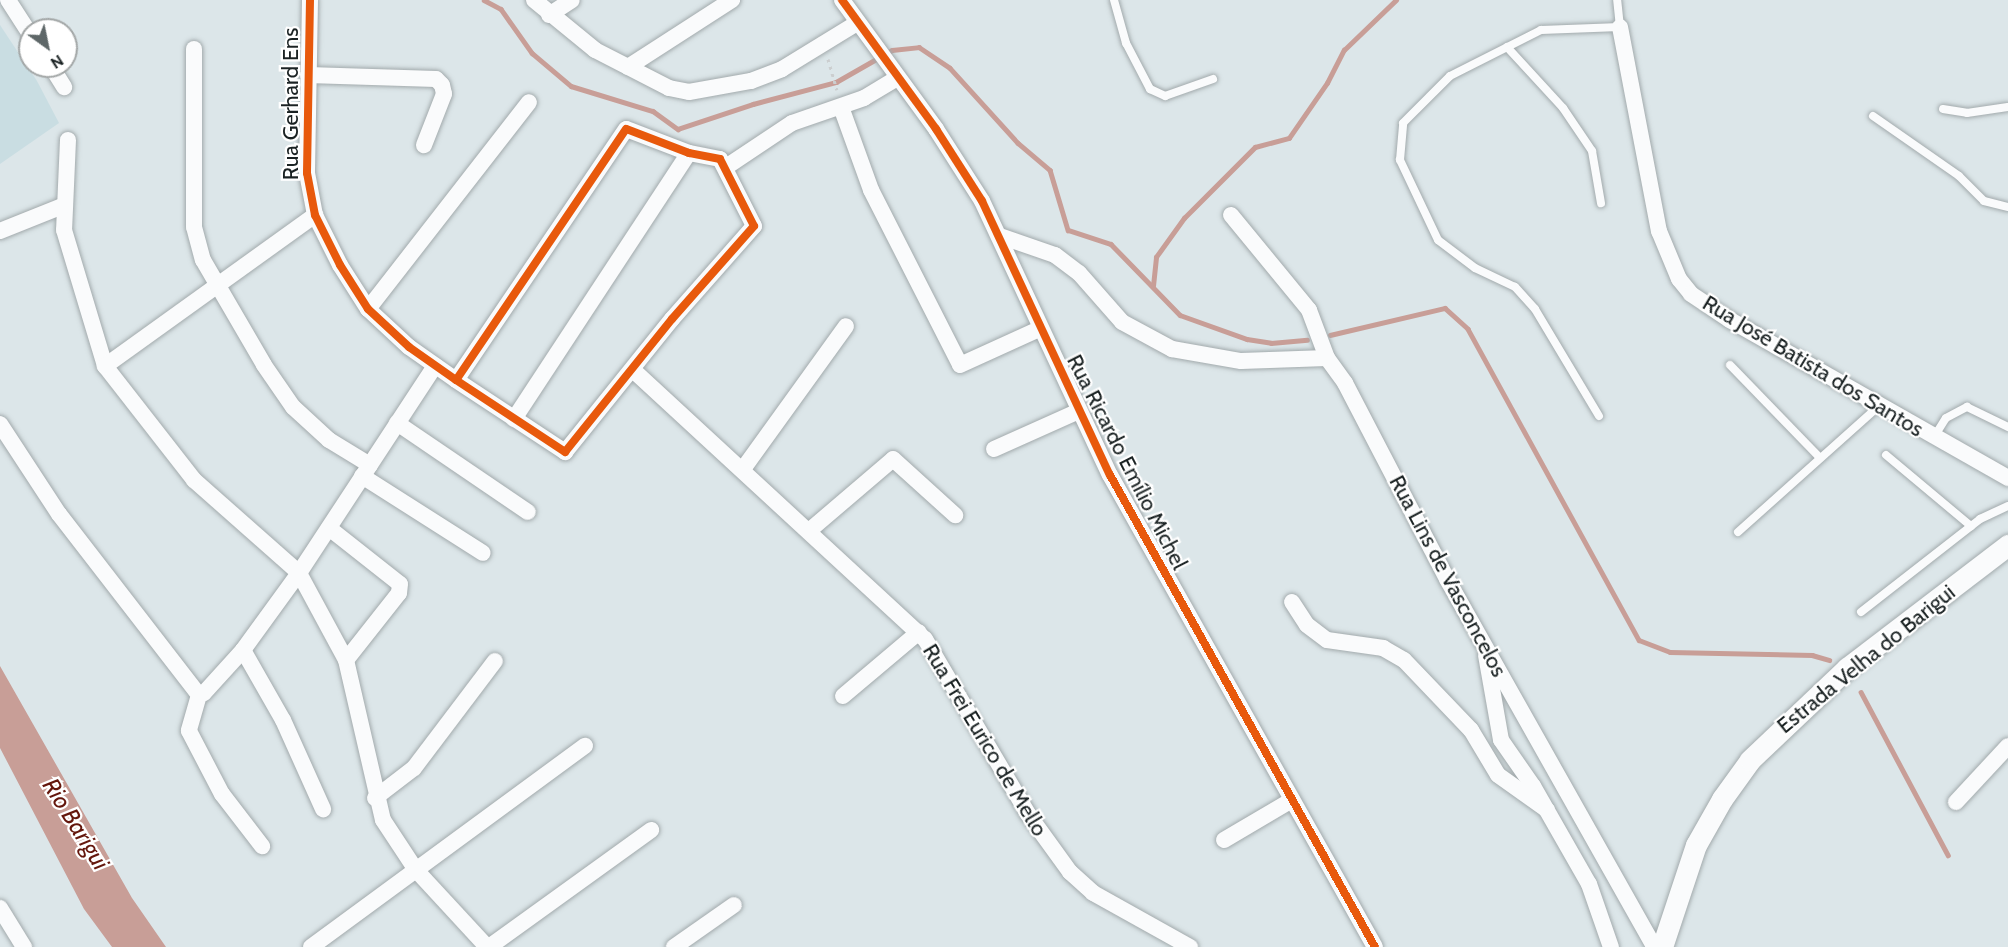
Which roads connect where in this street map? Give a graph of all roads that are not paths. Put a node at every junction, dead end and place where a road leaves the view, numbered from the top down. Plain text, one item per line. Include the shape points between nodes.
1 (6, 0) edge
2 (310, 0) edge
3 (534, 0) edge
4 (572, 0) edge
5 (732, 0) edge
6 (1114, 0) edge
7 (1617, 0) edge
8 (846, 1) edge
9 (0, 3) edge
10 (549, 15) junction
11 (19, 18) edge
12 (856, 23) junction
13 (1620, 27) junction
14 (1508, 47) junction
15 (194, 49) dead end
16 (627, 67) junction
17 (308, 75) junction
18 (58, 78) edge
19 (897, 78) junction
20 (1214, 79) dead end
21 (64, 87) dead end
22 (529, 102) dead end
23 (841, 106) junction
24 (2008, 107) edge
25 (1943, 109) dead end
26 (1873, 116) dead end
27 (68, 140) dead end
28 (424, 145) dead end
29 (689, 153) junction
30 (726, 167) junction
31 (1601, 203) dead end
32 (65, 205) junction
33 (2008, 207) edge
34 (315, 215) junction
35 (1231, 215) dead end
36 (0, 231) edge
37 (1000, 237) junction
38 (216, 283) junction
39 (368, 309) junction
40 (846, 326) dead end
41 (1039, 329) junction
42 (1327, 358) junction
43 (1730, 365) dead end
44 (105, 366) junction
45 (435, 366) junction
46 (633, 369) junction
47 (456, 380) junction
48 (1879, 406) junction
49 (1079, 411) junction
50 (1599, 416) dead end
51 (514, 419) junction
52 (397, 423) junction
53 (0, 424) edge
54 (2008, 427) edge
55 (1934, 438) junction
56 (994, 449) dead end
57 (1886, 455) dead end
58 (1820, 458) junction
59 (743, 469) junction
60 (1989, 470) junction
61 (366, 471) junction
62 (2008, 478) edge
63 (2008, 491) edge
64 (2008, 506) edge
65 (528, 512) dead end
66 (955, 515) dead end
67 (1971, 526) junction
68 (328, 528) junction
69 (810, 530) junction
70 (1738, 532) dead end
71 (2008, 545) edge
72 (483, 553) dead end
73 (299, 573) junction
74 (1292, 602) dead end
75 (1861, 612) dead end
76 (919, 632) junction
77 (1484, 645) junction
78 (243, 650) junction
79 (346, 660) junction
80 (495, 661) dead end
81 (198, 695) junction
82 (843, 696) dead end
83 (585, 746) dead end
84 (2008, 746) edge
85 (375, 798) junction
86 (1292, 800) junction
87 (1956, 802) dead end
88 (323, 809) dead end
89 (1547, 810) junction
90 (651, 830) dead end
91 (1224, 840) dead end
92 (262, 846) dead end
93 (416, 870) junction
94 (734, 905) dead end
95 (0, 908) edge
96 (24, 947) edge
97 (311, 947) edge
98 (488, 947) edge
99 (674, 947) edge
100 (1190, 947) edge
101 (1375, 947) edge
102 (1611, 947) edge
103 (1654, 947) edge
104 (1662, 947) edge

1 - 9 lane
1 - 11 street
2 - 17 street, Rua Gerhard Ens
3 - 10 street
4 - 10 street
5 - 16 street
6 - 20 lane via 1126,43 1150,89 1165,96
7 - 13 lane
8 - 12 street, Rua Ricardo Emílio Michel
10 - 16 street via 580,41
12 - 16 street via 767,76 688,92 669,88
12 - 19 street, Rua Ricardo Emílio Michel
13 - 14 lane via 1541,30
13 - 48 street, Rua José Batista dos Santos via 1659,231 1679,279 1707,307
14 - 31 lane via 1563,108 1592,151
14 - 50 lane via 1450,76 1404,123 1400,160 1438,240 1475,268 1515,287 1535,309
15 - 38 street via 194,227 196,244
17 - 28 street via 436,80 444,94
17 - 34 street, Rua Gerhard Ens via 307,173
18 - 21 street
19 - 23 street
19 - 37 street, Rua Ricardo Emílio Michel via 959,163
22 - 39 street
23 - 30 street via 792,123
23 - 41 street via 871,190 960,365
24 - 25 lane via 1967,112
26 - 33 lane via 1959,176 1984,201
27 - 32 street
29 - 30 street via 715,156
29 - 47 street via 626,129
29 - 51 street
30 - 46 street via 754,226
32 - 36 street
32 - 44 street via 64,230
34 - 38 street
34 - 39 street, Rua Gerhard Ens
35 - 42 street, Rua Lins de Vasconcelos via 1309,310
37 - 41 street, Rua Ricardo Emílio Michel
37 - 42 street via 1055,255 1079,273 1122,322 1172,349 1241,361
38 - 44 street
38 - 61 street via 293,407
39 - 45 street, Rua Gerhard Ens
40 - 59 street
41 - 49 street, Rua Ricardo Emílio Michel
42 - 77 street, Rua Lins de Vasconcelos via 1345,382
43 - 58 lane
44 - 73 street via 194,480
45 - 47 street, Rua Gerhard Ens
45 - 52 street
46 - 51 street, Rua Gerhard Ens via 565,452
46 - 59 street, Rua Frei Eurico de Mello
47 - 51 street, Rua Gerhard Ens
48 - 55 street, Rua José Batista dos Santos
48 - 58 lane
49 - 56 street
49 - 86 street, Rua Ricardo Emílio Michel via 1133,518
52 - 61 street
52 - 65 street
53 - 81 street via 59,514
54 - 55 lane via 1967,407 1946,418
55 - 60 street, Rua José Batista dos Santos
57 - 67 lane
58 - 70 lane
59 - 69 street, Rua Frei Eurico de Mello
60 - 62 street, Rua José Batista dos Santos
60 - 63 street, Rua José Batista dos Santos
61 - 68 street
61 - 72 street
64 - 67 lane
66 - 69 street via 893,459
67 - 75 lane
68 - 73 street
68 - 79 street via 400,584 399,593
69 - 76 street, Rua Frei Eurico de Mello
71 - 104 street, Estrada Velha do Barigui via 1847,668 1750,760 1696,845
73 - 78 street
73 - 79 street
74 - 89 street via 1307,625 1327,640 1383,648 1404,660 1471,730 1498,776
76 - 82 street
76 - 100 street, Rua Frei Eurico de Mello via 1028,814 1070,872 1093,893
77 - 89 street via 1498,732
77 - 103 street, Rua Lins de Vasconcelos
78 - 81 street
78 - 88 street via 283,720
79 - 85 street
80 - 85 street via 414,768
81 - 92 street via 189,731 222,794
83 - 93 street
84 - 87 street
85 - 93 street via 394,840
86 - 91 street
86 - 101 street, Rua Ricardo Emílio Michel
89 - 102 street via 1589,884
90 - 98 street
93 - 97 street
93 - 98 street
94 - 99 street
95 - 96 street

